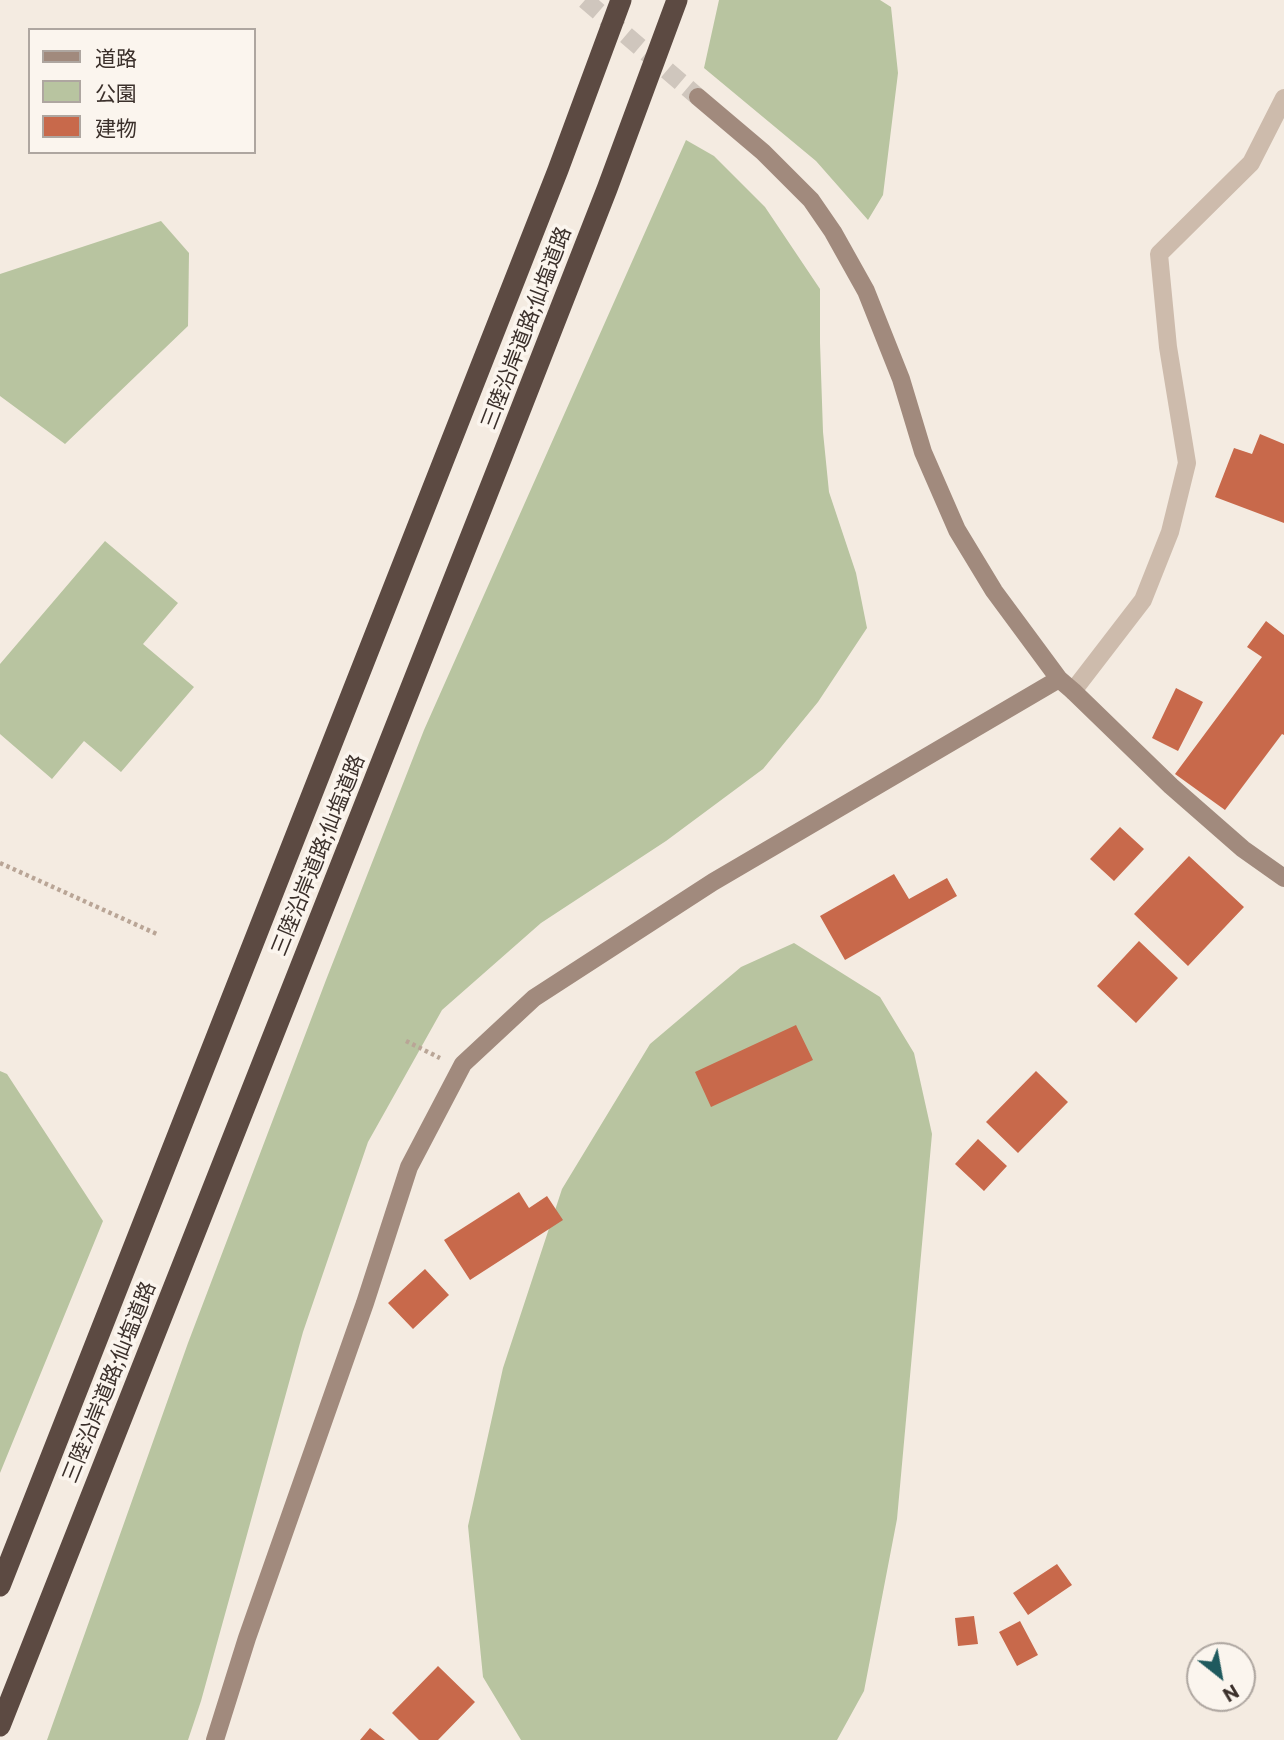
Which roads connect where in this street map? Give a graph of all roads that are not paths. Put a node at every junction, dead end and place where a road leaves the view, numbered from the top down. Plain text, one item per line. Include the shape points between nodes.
1 (621, 0) edge
2 (677, 0) edge
3 (698, 97) tunnel mouth
4 (1284, 98) edge
5 (1059, 679) junction
6 (1073, 691) junction
7 (1284, 878) edge
8 (0, 1586) edge
9 (25, 1663) junction
10 (0, 1726) edge
11 (4, 1740) edge
12 (215, 1740) edge

1 - 8 highway, 三陸沿岸道路;仙塩道路 via 538,222
2 - 9 highway, 三陸沿岸道路;仙塩道路 via 607,189
3 - 5 street via 811,200 833,232 866,290 923,452 957,530
4 - 6 street via 1251,163 1159,254 1187,463 1170,532 1143,600
5 - 6 street
5 - 12 street via 713,882 534,998 463,1065 409,1167
6 - 7 street via 1171,786
9 - 10 highway, 三陸沿岸道路;仙塩道路
9 - 11 highway

